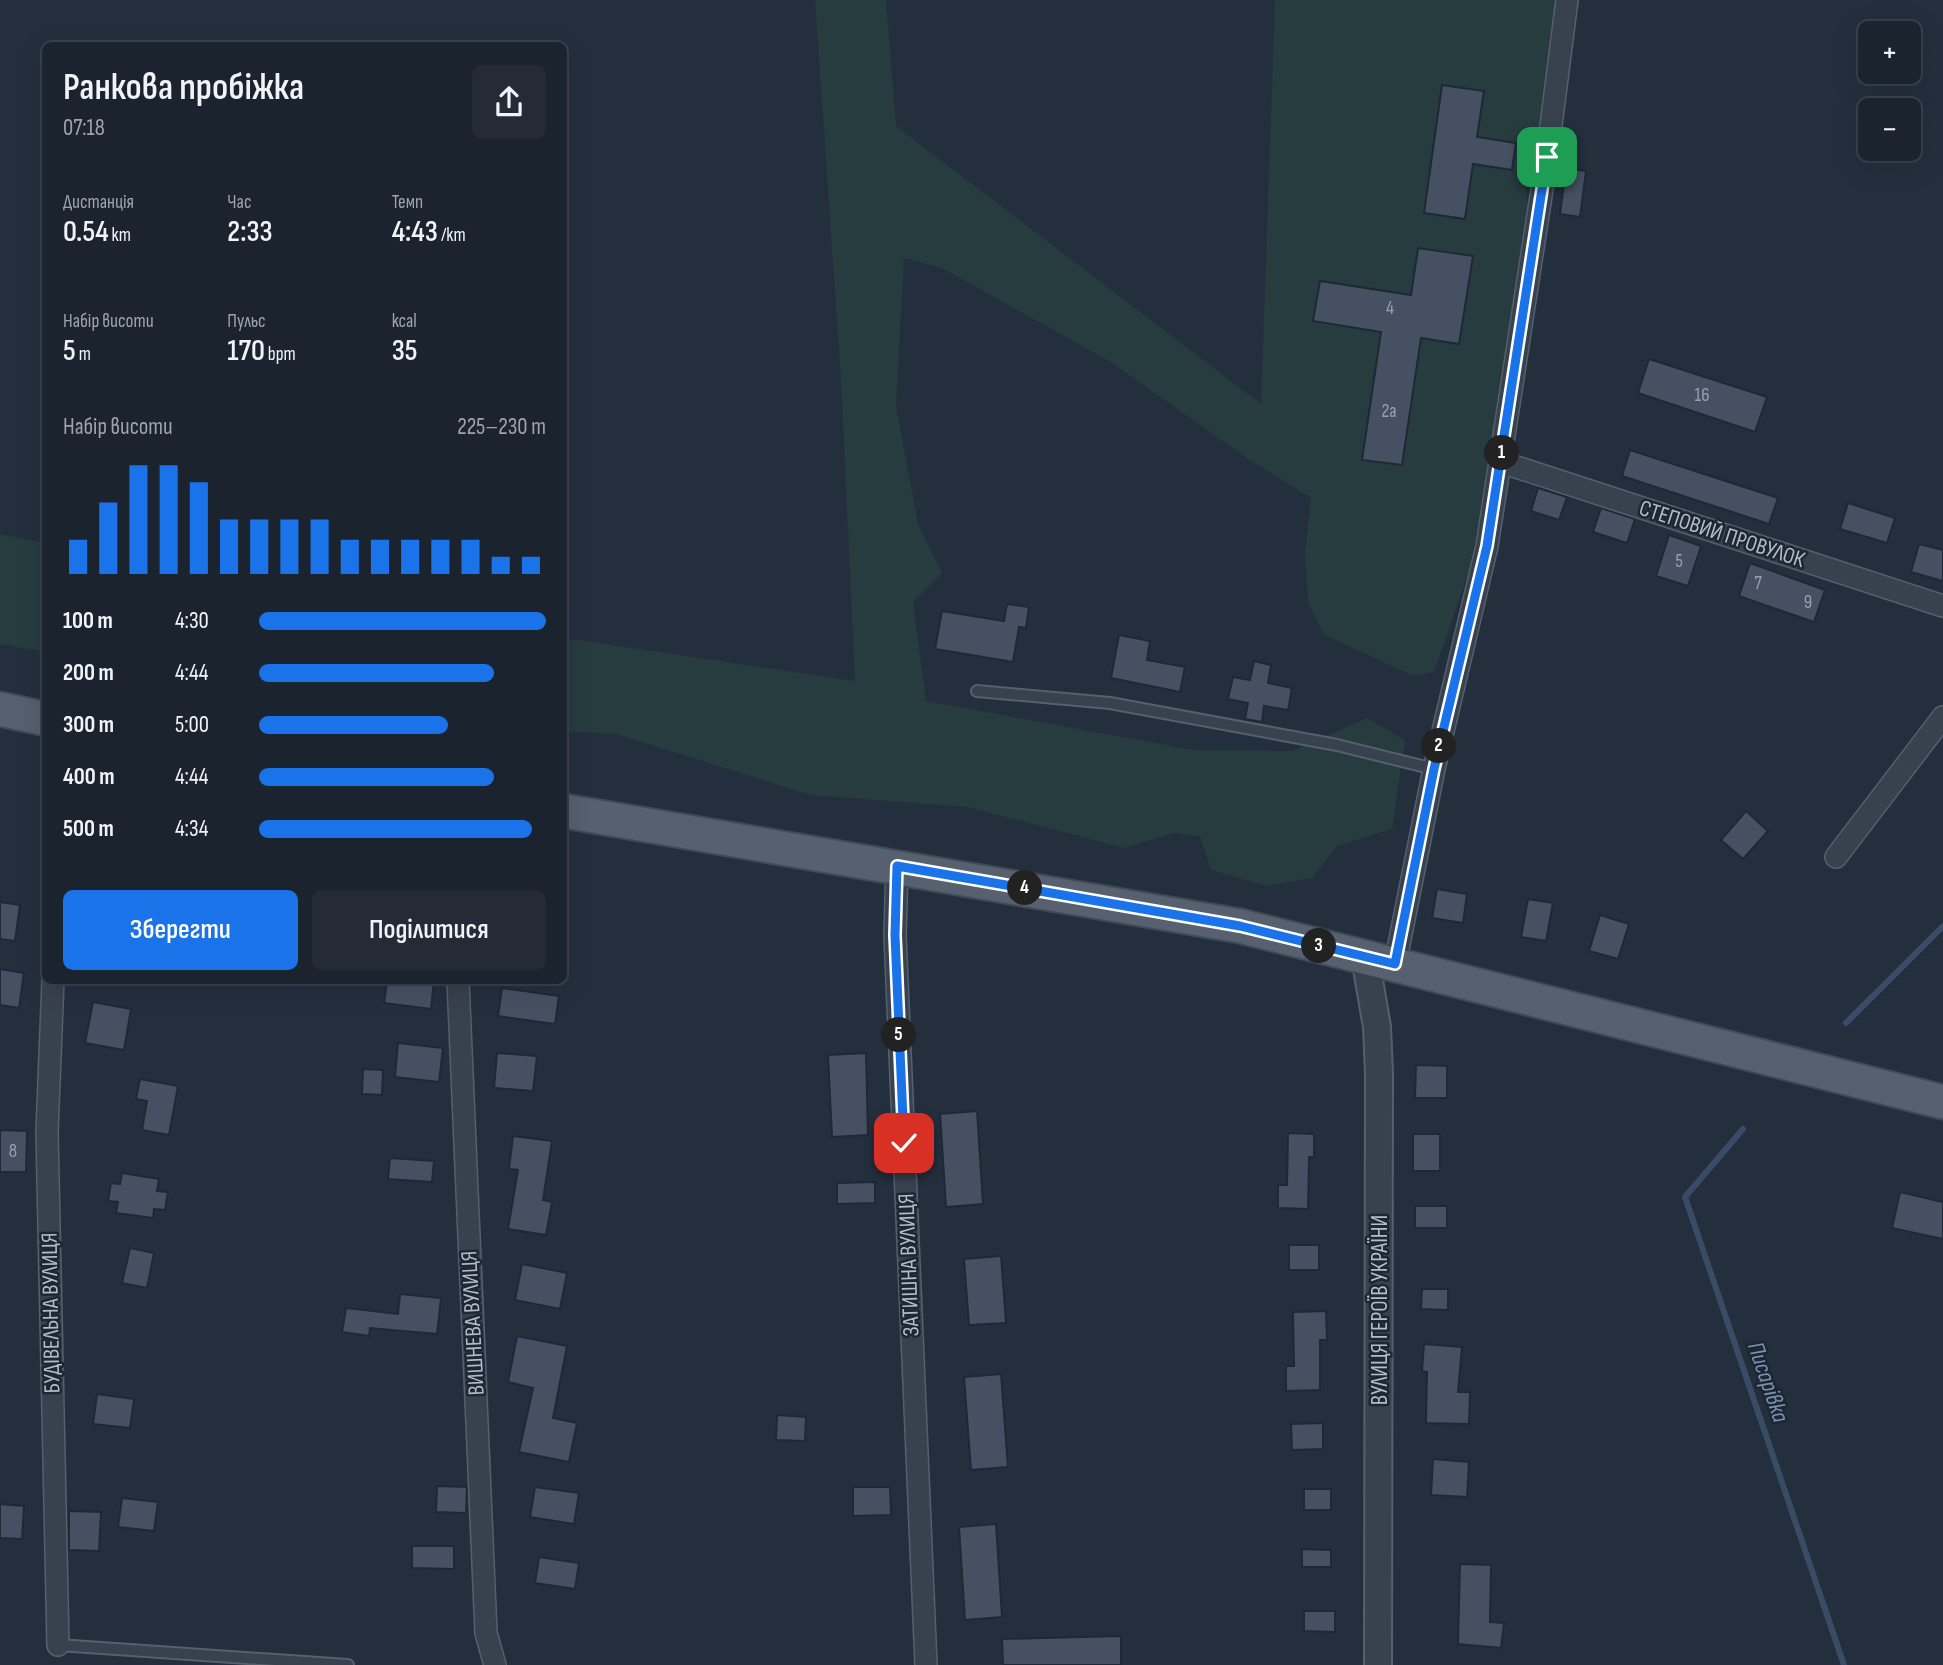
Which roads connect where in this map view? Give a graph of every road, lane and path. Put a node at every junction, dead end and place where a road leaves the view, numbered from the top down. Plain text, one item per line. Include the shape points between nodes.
1 (1567, 0) edge
2 (1501, 462) junction
3 (1943, 606) edge
4 (976, 691) dead end
5 (0, 709) edge
6 (1943, 717) edge
7 (42, 718) edge
8 (1434, 769) junction
9 (567, 811) edge
10 (1836, 858) dead end
11 (897, 866) junction
12 (1380, 960) junction
13 (53, 984) edge
14 (458, 984) edge
15 (1943, 1102) edge
16 (58, 1645) joint
17 (348, 1665) edge
18 (495, 1665) edge
19 (926, 1665) edge
20 (1378, 1665) edge

1 - 2 street
2 - 3 street, СТЕПОВИЙ ПРОВУЛОК
2 - 8 street via 1487,546
4 - 8 lane via 1110,703 1336,745
5 - 7 main road
6 - 10 street
8 - 12 street
9 - 11 main road
11 - 12 main road via 1240,926
11 - 19 street, ЗАТИШНА ВУЛИЦЯ via 895,935
12 - 15 main road
12 - 20 street, ВУЛИЦЯ ГЕРОЇВ УКРАЇНИ
13 - 16 street, БУДІВЕЛЬНА ВУЛИЦЯ via 47,1132
14 - 18 street, ВИШНЕВА ВУЛИЦЯ via 486,1633
16 - 17 lane

